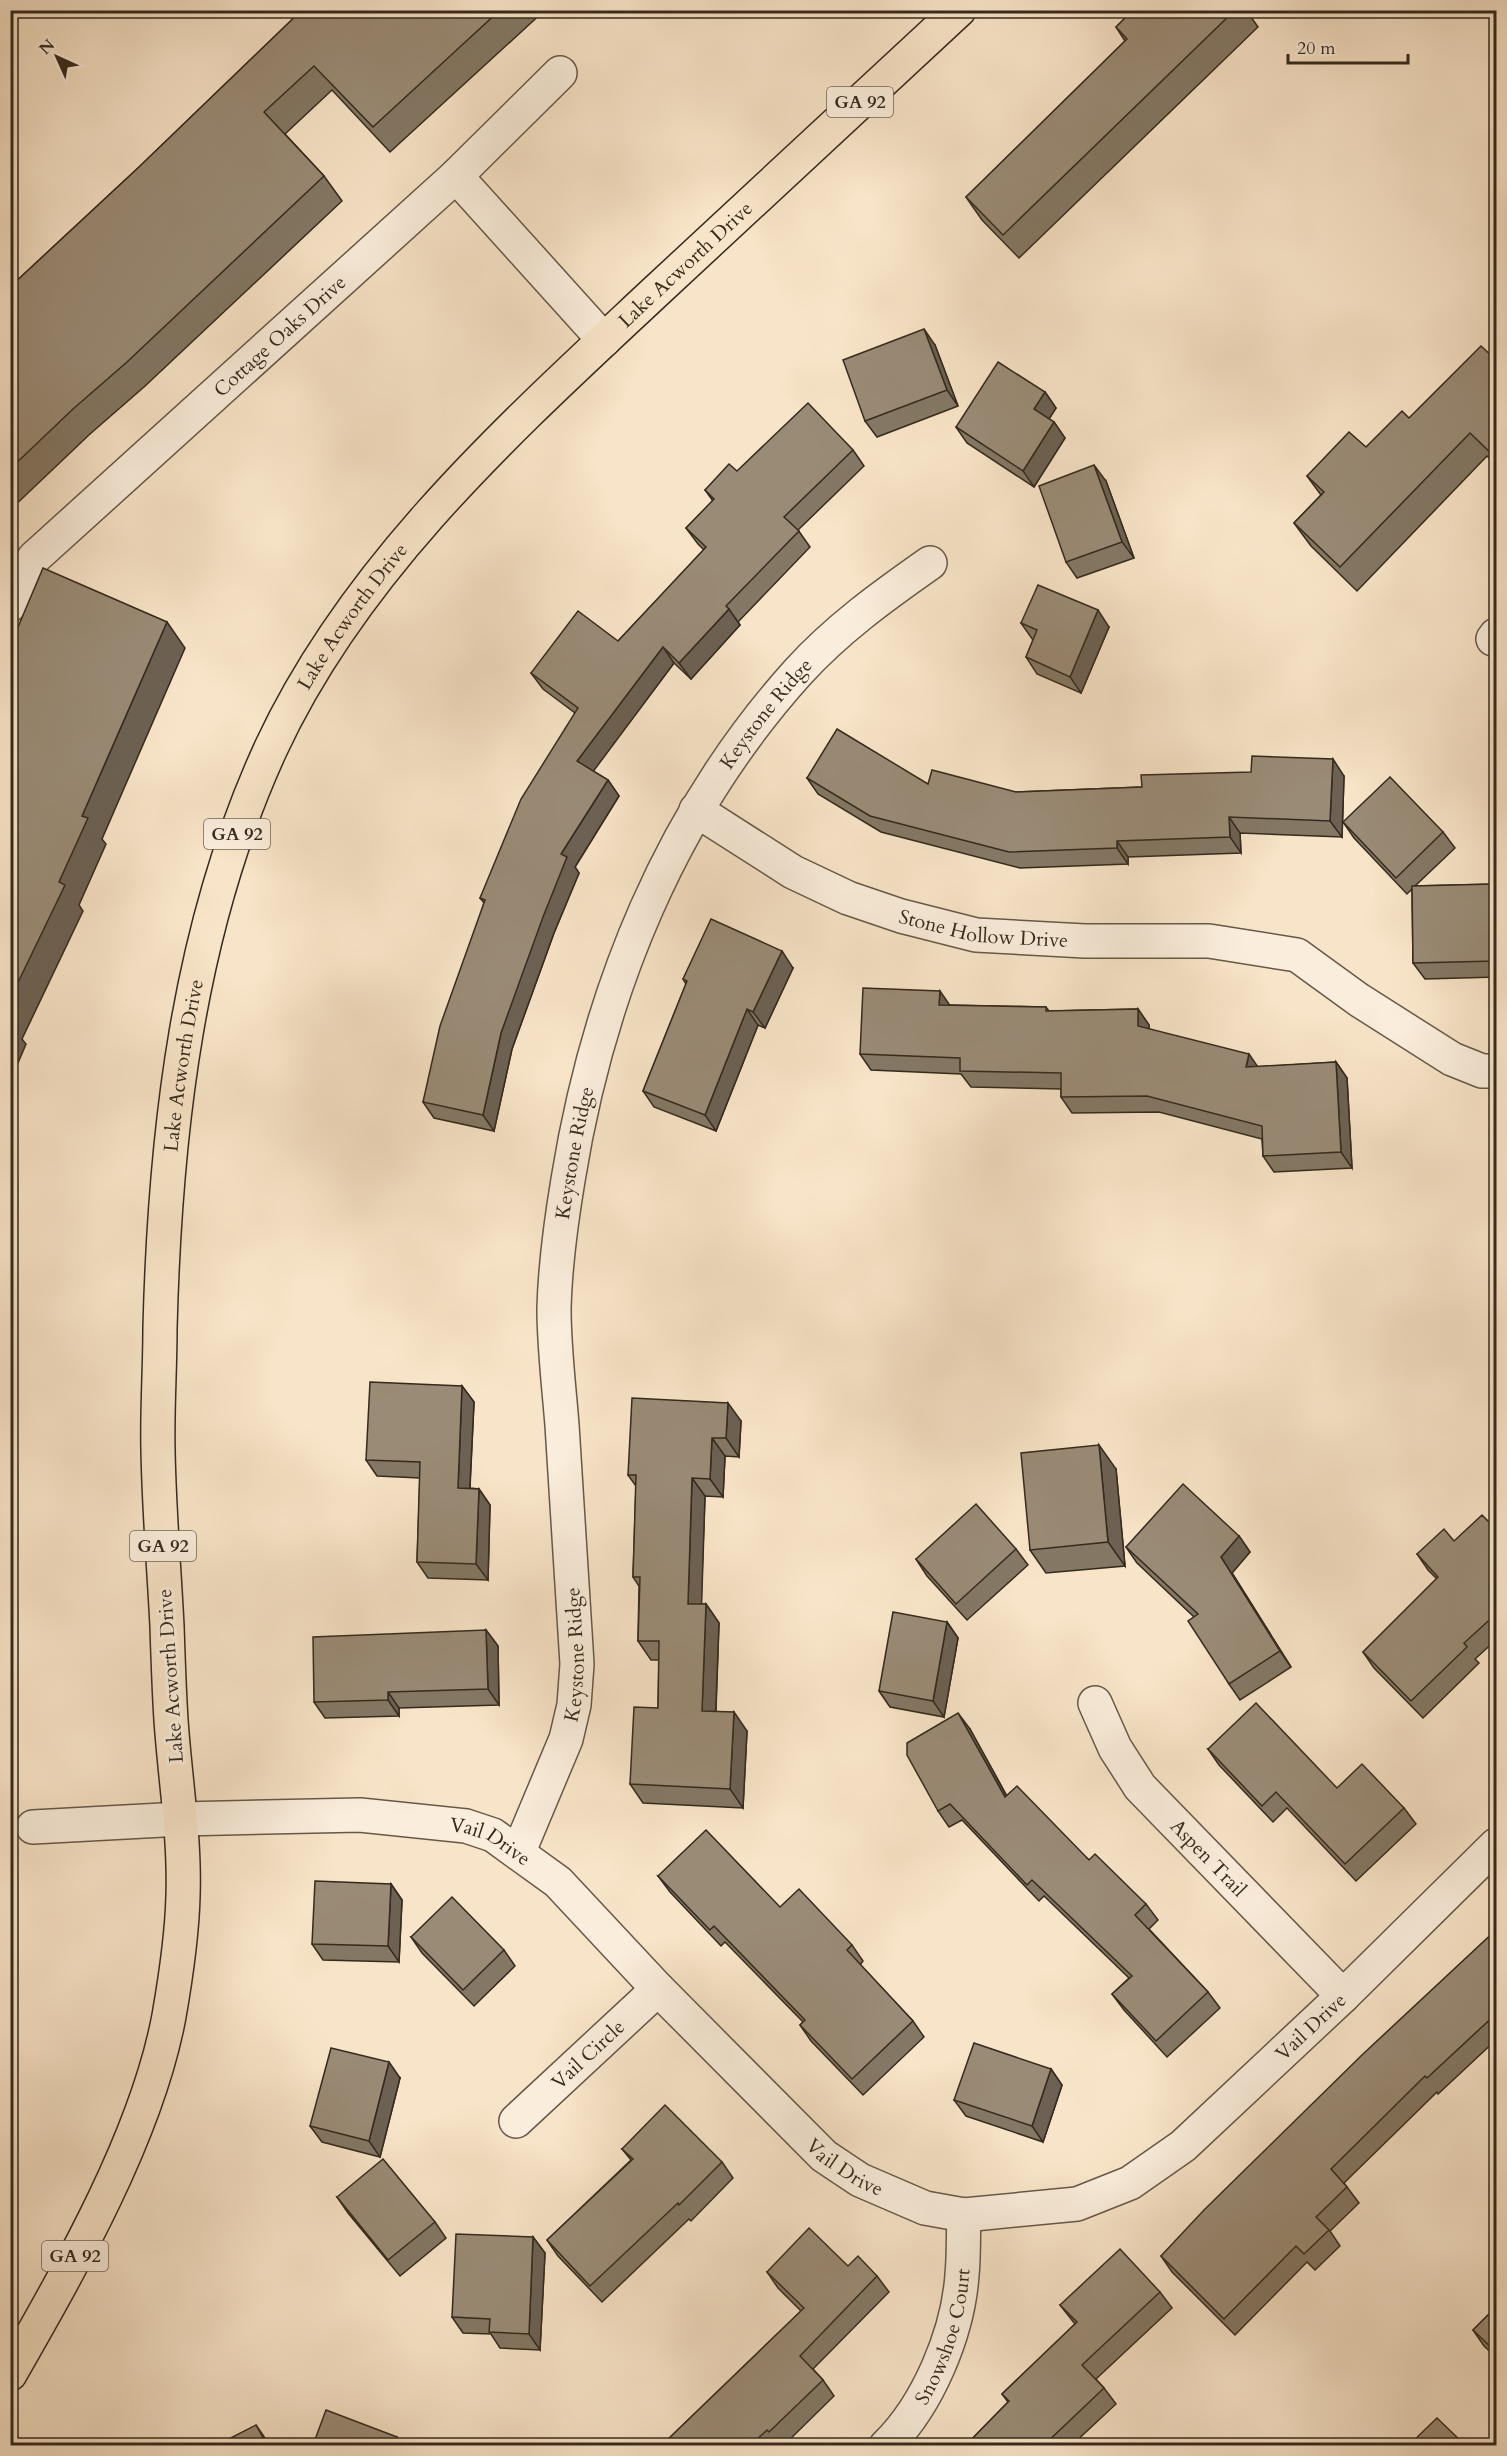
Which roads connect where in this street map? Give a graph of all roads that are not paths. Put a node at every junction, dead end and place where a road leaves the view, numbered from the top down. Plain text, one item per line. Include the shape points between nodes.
1 (959, 10) edge
2 (560, 73) dead end
3 (456, 176) junction
4 (604, 340) junction
5 (930, 563) dead end
6 (10, 605) edge
7 (696, 810) junction
8 (1497, 1071) edge
9 (1095, 1703) dead end
10 (181, 1819) junction
11 (33, 1827) dead end
12 (1497, 1845) edge
13 (519, 1851) junction
14 (658, 1989) junction
15 (1343, 1996) junction
16 (516, 2121) dead end
17 (964, 2215) junction
18 (10, 2374) edge
19 (886, 2445) edge

1 - 4 main road, Lake Acworth Drive / GA 92
2 - 3 street, Cottage Oaks Drive
3 - 4 street
3 - 6 street, Cottage Oaks Drive via 34,558
4 - 10 main road, Lake Acworth Drive / GA 92 via 463,477 352,612 273,745 239,826 212,913 177,1095 162,1248 158,1448 171,1723
5 - 7 street, Keystone Ridge via 860,612 798,672 726,763
7 - 8 street, Stone Hollow Drive via 793,872 848,898 976,935 1085,941 1209,941 1298,955 1359,1000 1452,1059 1482,1071
7 - 13 street, Keystone Ridge via 636,930 603,1021 576,1128 561,1222 554,1308 577,1665 574,1705 566,1740
9 - 15 street, Aspen Trail via 1115,1748 1140,1787
10 - 11 street, Vail Drive
10 - 13 street, Vail Drive via 360,1815 466,1826 494,1835
10 - 18 main road, Lake Acworth Drive / GA 92 via 183,1894 178,1958 167,2026 151,2081 88,2232
12 - 15 street, Vail Drive
13 - 14 street, Vail Drive via 558,1882
14 - 16 street, Vail Circle
14 - 17 street, Vail Drive via 824,2156 860,2180 925,2208
15 - 17 street, Vail Drive via 1182,2146 1130,2182 1077,2204
17 - 19 street, Snowshoe Court via 962,2277 949,2336 927,2391

